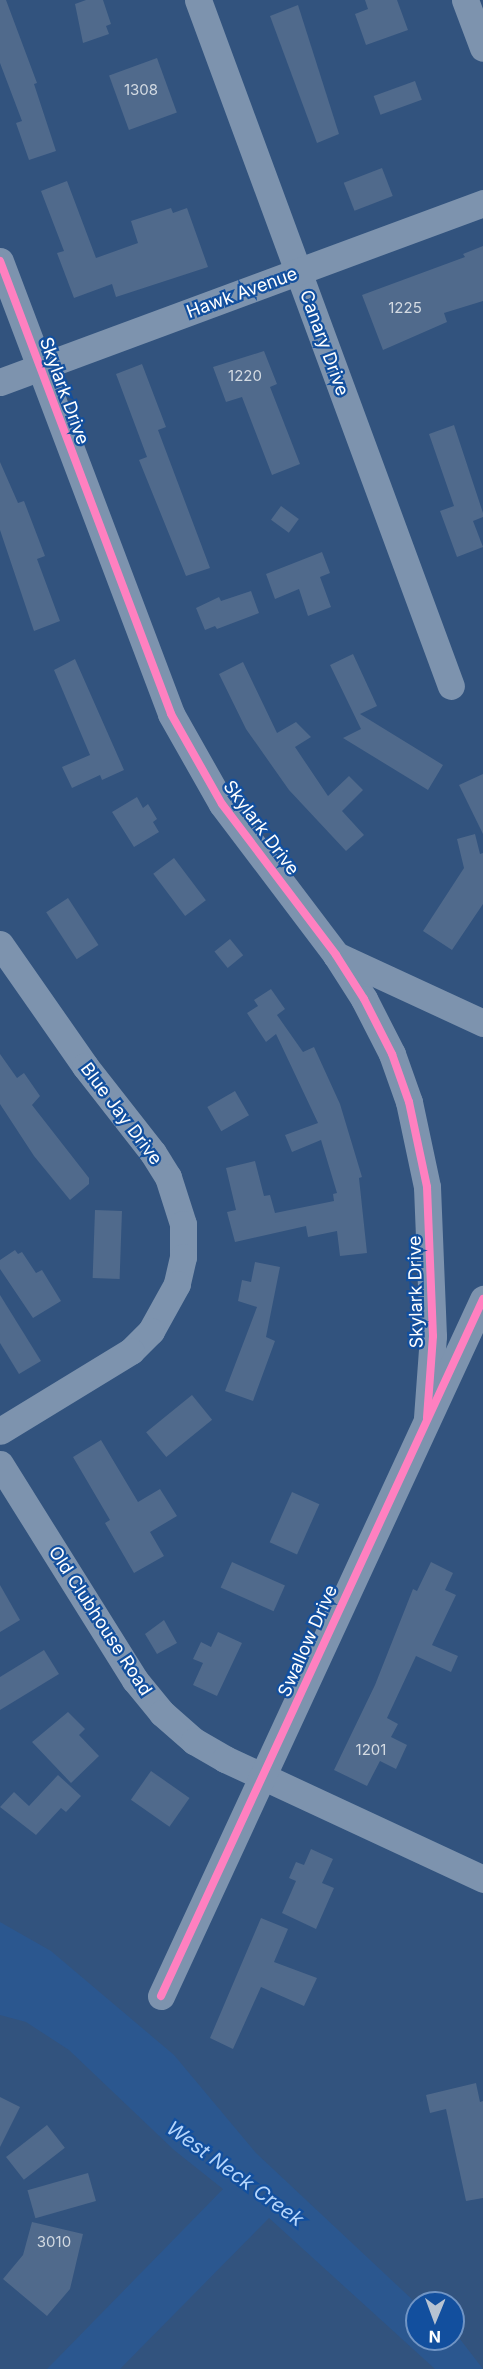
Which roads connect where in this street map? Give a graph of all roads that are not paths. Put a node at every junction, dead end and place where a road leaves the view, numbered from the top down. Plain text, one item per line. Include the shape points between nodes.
1 (198, 0) edge
2 (465, 0) edge
3 (483, 48) edge
4 (483, 203) edge
5 (0, 261) edge
6 (298, 272) junction
7 (39, 367) junction
8 (0, 382) edge
9 (451, 686) dead end
10 (0, 944) edge
11 (336, 955) junction
12 (483, 1023) edge
13 (483, 1299) edge
14 (427, 1418) junction
15 (0, 1431) edge
16 (0, 1464) edge
17 (263, 1777) junction
18 (483, 1879) edge
19 (161, 1996) dead end

1 - 6 street, Canary Drive
2 - 3 street
4 - 6 street, Hawk Avenue
5 - 7 street, Skylark Drive
6 - 7 street, Hawk Avenue
6 - 9 street, Canary Drive
7 - 8 street, Hawk Avenue
7 - 11 street, Skylark Drive via 128,608 192,755 222,804
10 - 15 street, Blue Jay Drive via 85,1066 153,1153 172,1185 183,1224 183,1257 177,1284 151,1331 131,1351
11 - 12 street, Skylark Drive
11 - 14 street, Skylark Drive via 392,1054 422,1152 433,1262
13 - 14 street, Swallow Drive
14 - 17 street, Swallow Drive
16 - 17 street, Old Clubhouse Road via 135,1680 162,1713 194,1741
17 - 18 street, Old Clubhouse Road
17 - 19 street, Swallow Drive

